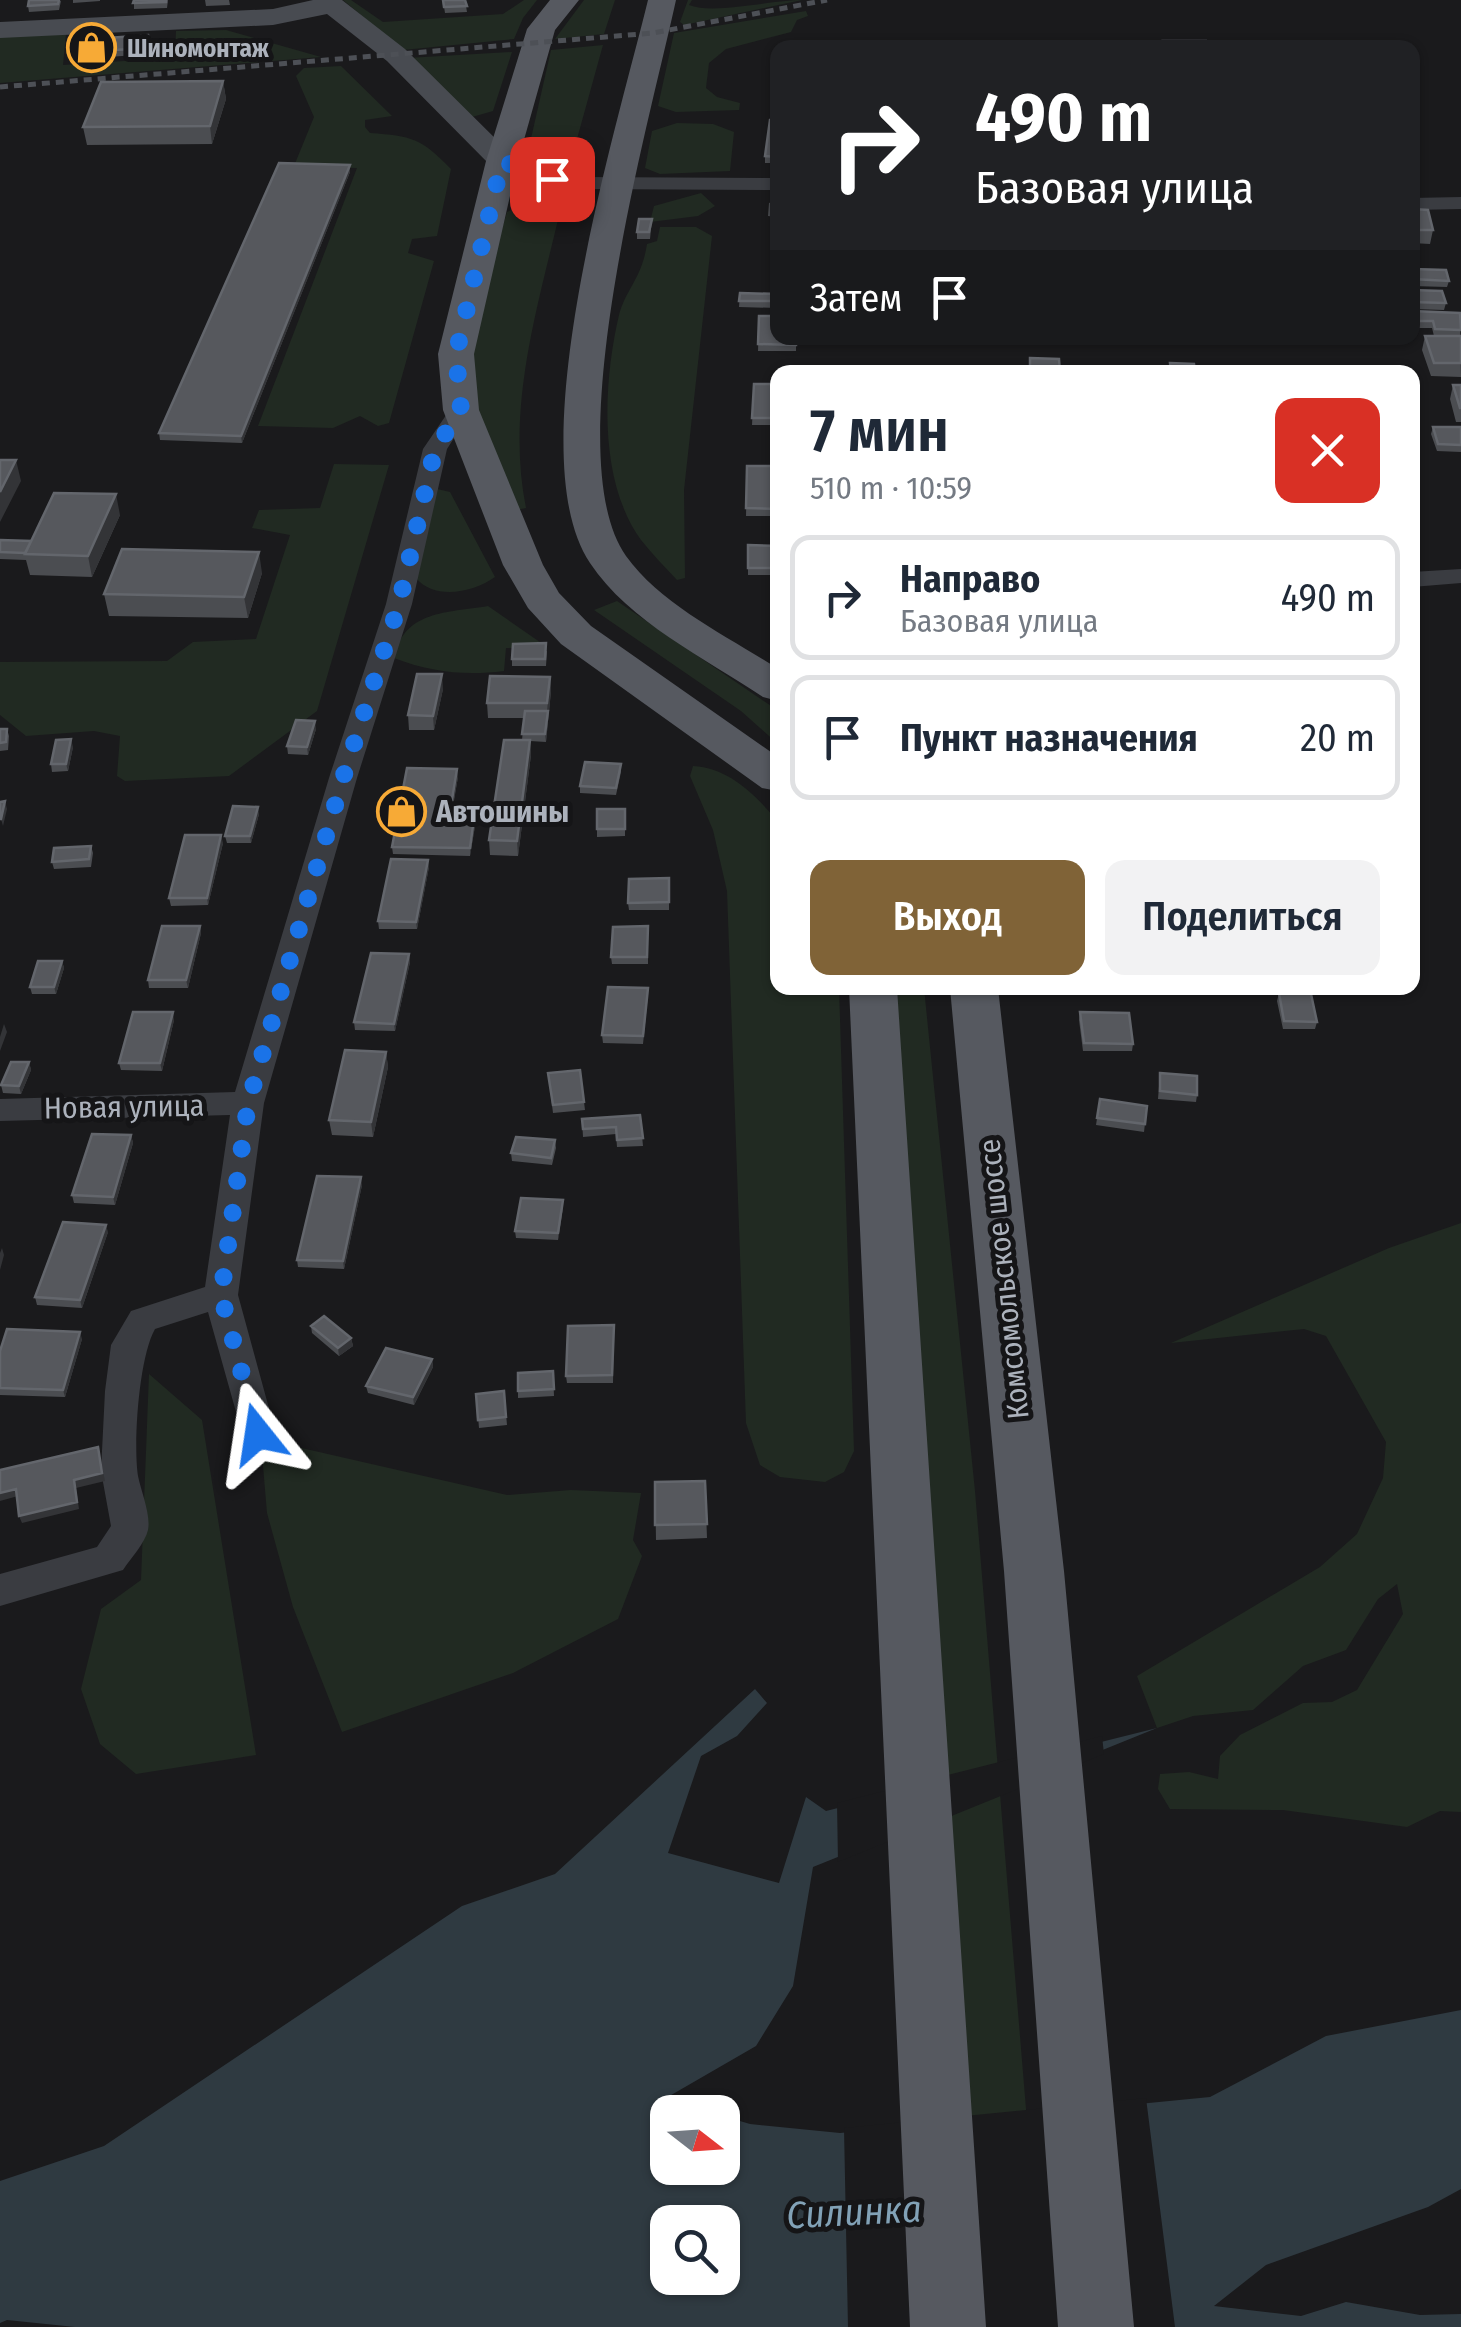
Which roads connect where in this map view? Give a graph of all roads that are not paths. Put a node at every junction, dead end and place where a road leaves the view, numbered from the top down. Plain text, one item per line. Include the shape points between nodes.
1 (565, 0) edge
2 (662, 0) edge
3 (328, 3) edge
4 (0, 30) edge
5 (502, 161) junction
6 (770, 184) edge
7 (620, 185) junction
8 (1420, 205) edge
9 (1458, 208) edge
10 (461, 410) junction
11 (1461, 576) edge
12 (1420, 579) edge
13 (770, 683) edge
14 (770, 772) edge
15 (873, 995) edge
16 (975, 995) edge
17 (248, 1104) junction
18 (0, 1110) edge
19 (221, 1295) junction
20 (258, 1434) dead end
21 (0, 1590) edge
22 (948, 2327) edge
23 (1096, 2327) edge

1 - 5 main road via 542,29
2 - 7 main road
3 - 4 street via 273,17
3 - 5 street via 396,55
5 - 7 street via 552,179
5 - 10 main road via 456,354
6 - 7 street
7 - 13 main road via 580,417 580,473 591,518 608,559 648,602
8 - 9 street
10 - 14 main road via 542,599 576,635
10 - 17 street via 435,449 399,604
11 - 12 street
15 - 22 main road
16 - 23 main road, Комсомольское шоссе via 1034,1570
17 - 18 street, Новая улица
17 - 19 street
19 - 20 street
19 - 21 street via 143,1320 128,1345 119,1472 130,1528 110,1559

